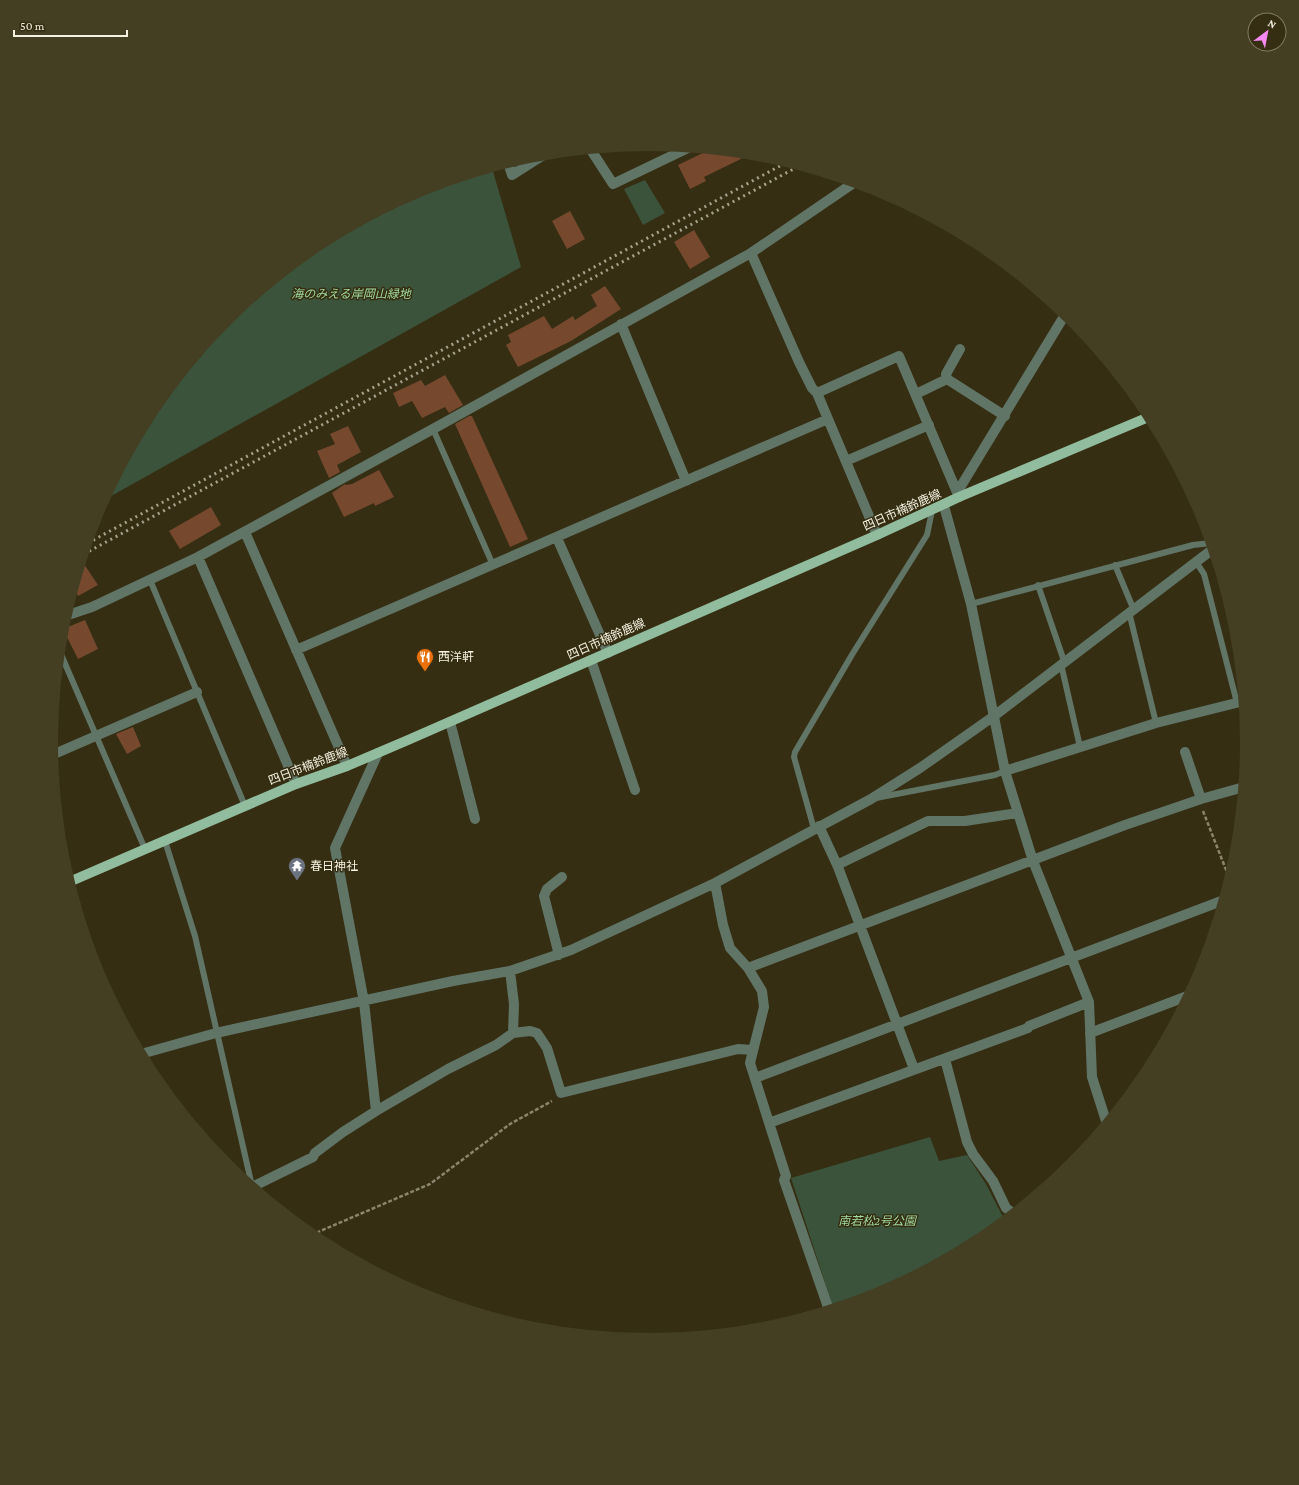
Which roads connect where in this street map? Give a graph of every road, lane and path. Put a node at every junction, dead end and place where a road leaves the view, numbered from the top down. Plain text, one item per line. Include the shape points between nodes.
1 (680, 152) edge
2 (593, 154) edge
3 (531, 163) edge
4 (510, 168) edge
5 (850, 186) edge
6 (751, 253) junction
7 (1063, 319) edge
8 (621, 324) junction
9 (960, 349) dead end
10 (947, 379) junction
11 (817, 393) junction
12 (916, 394) junction
13 (1005, 416) junction
14 (828, 418) junction
15 (1144, 419) edge
16 (929, 426) junction
17 (433, 429) junction
18 (846, 461) junction
19 (686, 481) junction
20 (959, 494) junction
21 (944, 506) junction
22 (932, 511) junction
23 (246, 532) junction
24 (877, 535) junction
25 (556, 538) junction
26 (1207, 544) edge
27 (1210, 551) edge
28 (198, 557) junction
29 (1196, 562) junction
30 (493, 565) junction
31 (1115, 565) junction
32 (150, 580) junction
33 (1038, 585) junction
34 (971, 604) junction
35 (1131, 610) junction
36 (72, 614) edge
37 (296, 650) junction
38 (608, 653) junction
39 (592, 660) junction
40 (64, 661) edge
41 (1063, 662) junction
42 (197, 692) junction
43 (1240, 701) edge
44 (1240, 702) edge
45 (994, 716) junction
46 (450, 722) junction
47 (1156, 724) junction
48 (96, 736) junction
49 (1080, 747) junction
50 (58, 752) edge
51 (1184, 752) dead end
52 (378, 753) junction
53 (347, 766) junction
54 (1005, 771) junction
55 (296, 784) junction
56 (1239, 788) edge
57 (635, 790) dead end
58 (870, 799) junction
59 (1200, 799) junction
60 (245, 806) junction
61 (1018, 813) junction
62 (475, 819) dead end
63 (817, 828) junction
64 (165, 840) junction
65 (145, 849) junction
66 (1033, 861) junction
67 (837, 865) junction
68 (1227, 871) edge
69 (562, 877) dead end
70 (74, 880) edge
71 (715, 883) junction
72 (1219, 902) edge
73 (861, 924) junction
74 (559, 955) junction
75 (1071, 957) junction
76 (748, 968) junction
77 (510, 971) junction
78 (1183, 998) edge
79 (364, 1002) junction
80 (1089, 1002) junction
81 (898, 1023) junction
82 (216, 1033) junction
83 (513, 1033) junction
84 (1090, 1033) junction
85 (753, 1050) junction
86 (146, 1053) edge
87 (945, 1059) junction
88 (914, 1069) junction
89 (755, 1078) junction
90 (561, 1093) junction
91 (376, 1111) junction
92 (1105, 1119) edge
93 (769, 1123) junction
94 (250, 1179) edge
95 (256, 1184) edge
96 (1011, 1211) edge
97 (318, 1232) edge
98 (828, 1307) edge

1 - 2 street via 613,184
3 - 4 street via 512,175
5 - 6 street
6 - 8 street
6 - 11 street via 799,362
7 - 13 street
8 - 17 street
8 - 19 street
9 - 10 street via 946,374
10 - 12 street
10 - 13 street
11 - 12 street via 899,356
11 - 14 street
12 - 16 street
13 - 20 street
14 - 18 street
14 - 19 street
15 - 20 main road, 四日市楠鈴鹿線
16 - 18 street
16 - 20 street
17 - 23 street
17 - 30 lane
18 - 24 street
19 - 25 street
20 - 21 main road, 四日市楠鈴鹿線
21 - 22 main road, 四日市楠鈴鹿線
21 - 34 street
22 - 24 main road, 四日市楠鈴鹿線
22 - 63 lane via 927,535 795,752 794,757
23 - 28 street
23 - 37 street
24 - 38 main road, 四日市楠鈴鹿線
25 - 30 street
25 - 38 street
26 - 31 lane
27 - 29 street
28 - 32 street
28 - 55 street
29 - 35 street
29 - 43 lane via 1204,574
30 - 37 street
31 - 33 lane
31 - 35 lane
32 - 36 street
32 - 42 lane
33 - 34 lane
33 - 41 lane
34 - 45 street
35 - 41 street
35 - 47 lane
37 - 53 street
38 - 39 main road, 四日市楠鈴鹿線
39 - 46 main road, 四日市楠鈴鹿線
39 - 57 street
40 - 48 lane
41 - 45 street
41 - 49 lane
42 - 48 street
42 - 60 lane
44 - 47 street
45 - 54 street
45 - 58 street via 920,768
46 - 52 main road, 四日市楠鈴鹿線
46 - 62 street
47 - 49 street
48 - 50 street
48 - 65 lane
49 - 54 street
51 - 59 street
52 - 53 main road, 四日市楠鈴鹿線
52 - 79 street via 335,848
53 - 55 main road, 四日市楠鈴鹿線
54 - 58 lane
54 - 61 street
55 - 60 main road, 四日市楠鈴鹿線
56 - 59 street
58 - 63 street
59 - 66 street
59 - 68 path
60 - 64 main road, 四日市楠鈴鹿線
61 - 66 street
61 - 67 street via 964,821 928,821
63 - 67 street
63 - 71 street
64 - 65 main road, 四日市楠鈴鹿線
64 - 82 lane via 194,936
65 - 70 main road, 四日市楠鈴鹿線
66 - 73 street
66 - 75 street
67 - 73 street
69 - 74 street via 547,889 544,896
71 - 74 street
71 - 76 street via 730,948
72 - 75 street
73 - 76 street
73 - 81 street
74 - 77 street
75 - 80 street
75 - 81 street
76 - 85 street via 762,991 764,1008
77 - 79 street via 453,981
77 - 83 street via 514,1004
78 - 84 street
79 - 82 street
79 - 91 street
80 - 84 street
80 - 87 street
81 - 88 street
81 - 89 street
82 - 86 street
82 - 94 lane
83 - 90 street via 537,1033 547,1048
83 - 91 street via 496,1045 448,1069
84 - 92 street via 1092,1077
85 - 89 street via 750,1063
85 - 90 street via 738,1049
87 - 88 street via 918,1070
87 - 96 street via 967,1142 993,1181 1006,1208
88 - 93 street
89 - 93 street
90 - 97 path via 555,1099 510,1124 430,1184
91 - 95 street via 343,1132 312,1157
93 - 98 street via 786,1176 784,1180

